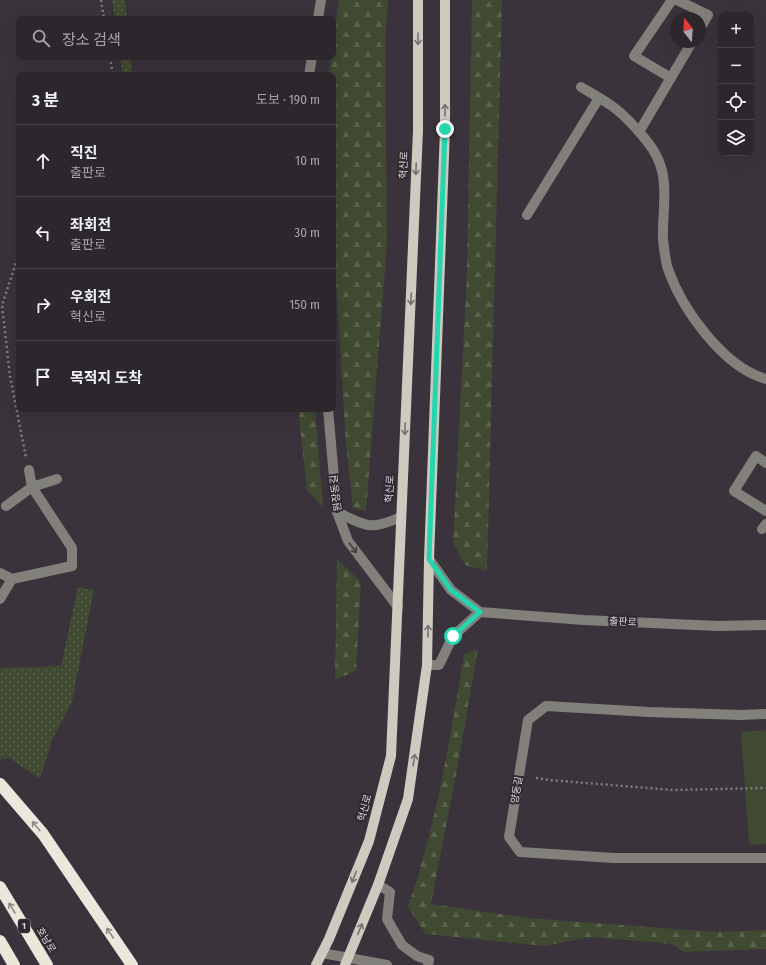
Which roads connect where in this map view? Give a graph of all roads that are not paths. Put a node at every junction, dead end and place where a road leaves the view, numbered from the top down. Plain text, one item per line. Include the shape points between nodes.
1 (321, 0) edge
2 (418, 0) edge
3 (446, 0) edge
4 (672, 0) edge
5 (677, 0) edge
6 (702, 12) edge
7 (318, 16) edge
8 (688, 48) edge
9 (312, 60) edge
10 (310, 72) edge
11 (671, 78) junction
12 (580, 87) dead end
13 (599, 98) junction
14 (639, 132) junction
15 (527, 215) dead end
16 (766, 378) edge
17 (328, 412) edge
18 (766, 463) edge
19 (28, 470) road end
20 (57, 479) dead end
21 (32, 487) junction
22 (6, 506) dead end
23 (766, 511) edge
24 (337, 512) junction
25 (401, 517) junction
26 (429, 559) junction
27 (0, 573) edge
28 (12, 579) junction
29 (0, 599) edge
30 (398, 607) junction
31 (480, 612) junction
32 (766, 625) edge
33 (427, 665) junction
34 (766, 714) edge
35 (0, 784) edge
36 (766, 858) edge
37 (378, 885) junction
38 (0, 887) edge
39 (0, 941) edge
40 (322, 953) junction
41 (347, 961) edge
42 (14, 965) edge
43 (47, 965) edge
44 (132, 965) edge
45 (316, 965) edge
46 (387, 965) edge
47 (428, 965) edge

1 - 7 street
2 -> 25 main road, 혁신로 via 418,130
26 -> 3 main road via 445,129
4 - 11 street via 634,56
5 - 6 street
8 - 11 street
9 - 10 street
11 - 14 street
12 - 13 street
13 - 14 street via 612,106
13 - 15 street
14 - 16 street via 657,155 664,179 663,240 668,268 679,293 699,327 730,359 757,376
17 - 24 street, 원장동길
18 - 23 street via 756,456 734,491
19 - 21 street
20 - 21 street
21 - 22 street
21 - 28 street via 72,548 72,566
24 - 25 street via 368,526
24 -> 30 street, 원장동길 via 348,541
25 - 30 main road, 혁신로
26 - 31 street via 451,590
33 -> 26 main road
27 - 28 street
28 - 29 street
30 -> 40 main road, 혁신로 via 391,756 369,841
31 - 32 street, 출판로 via 584,620 718,626
31 - 33 street via 453,636 439,665
37 -> 33 main road via 408,799
34 - 36 street, 양동길 via 649,712 546,706 528,720 509,838 520,852 614,858
44 -> 35 highway via 43,834
41 -> 37 main road
37 - 47 street via 390,892 387,919 402,945 417,956 429,960
43 -> 38 highway, 호남로 / 1
39 - 42 highway
40 - 41 street
40 - 45 main road, 혁신로
41 - 46 street

